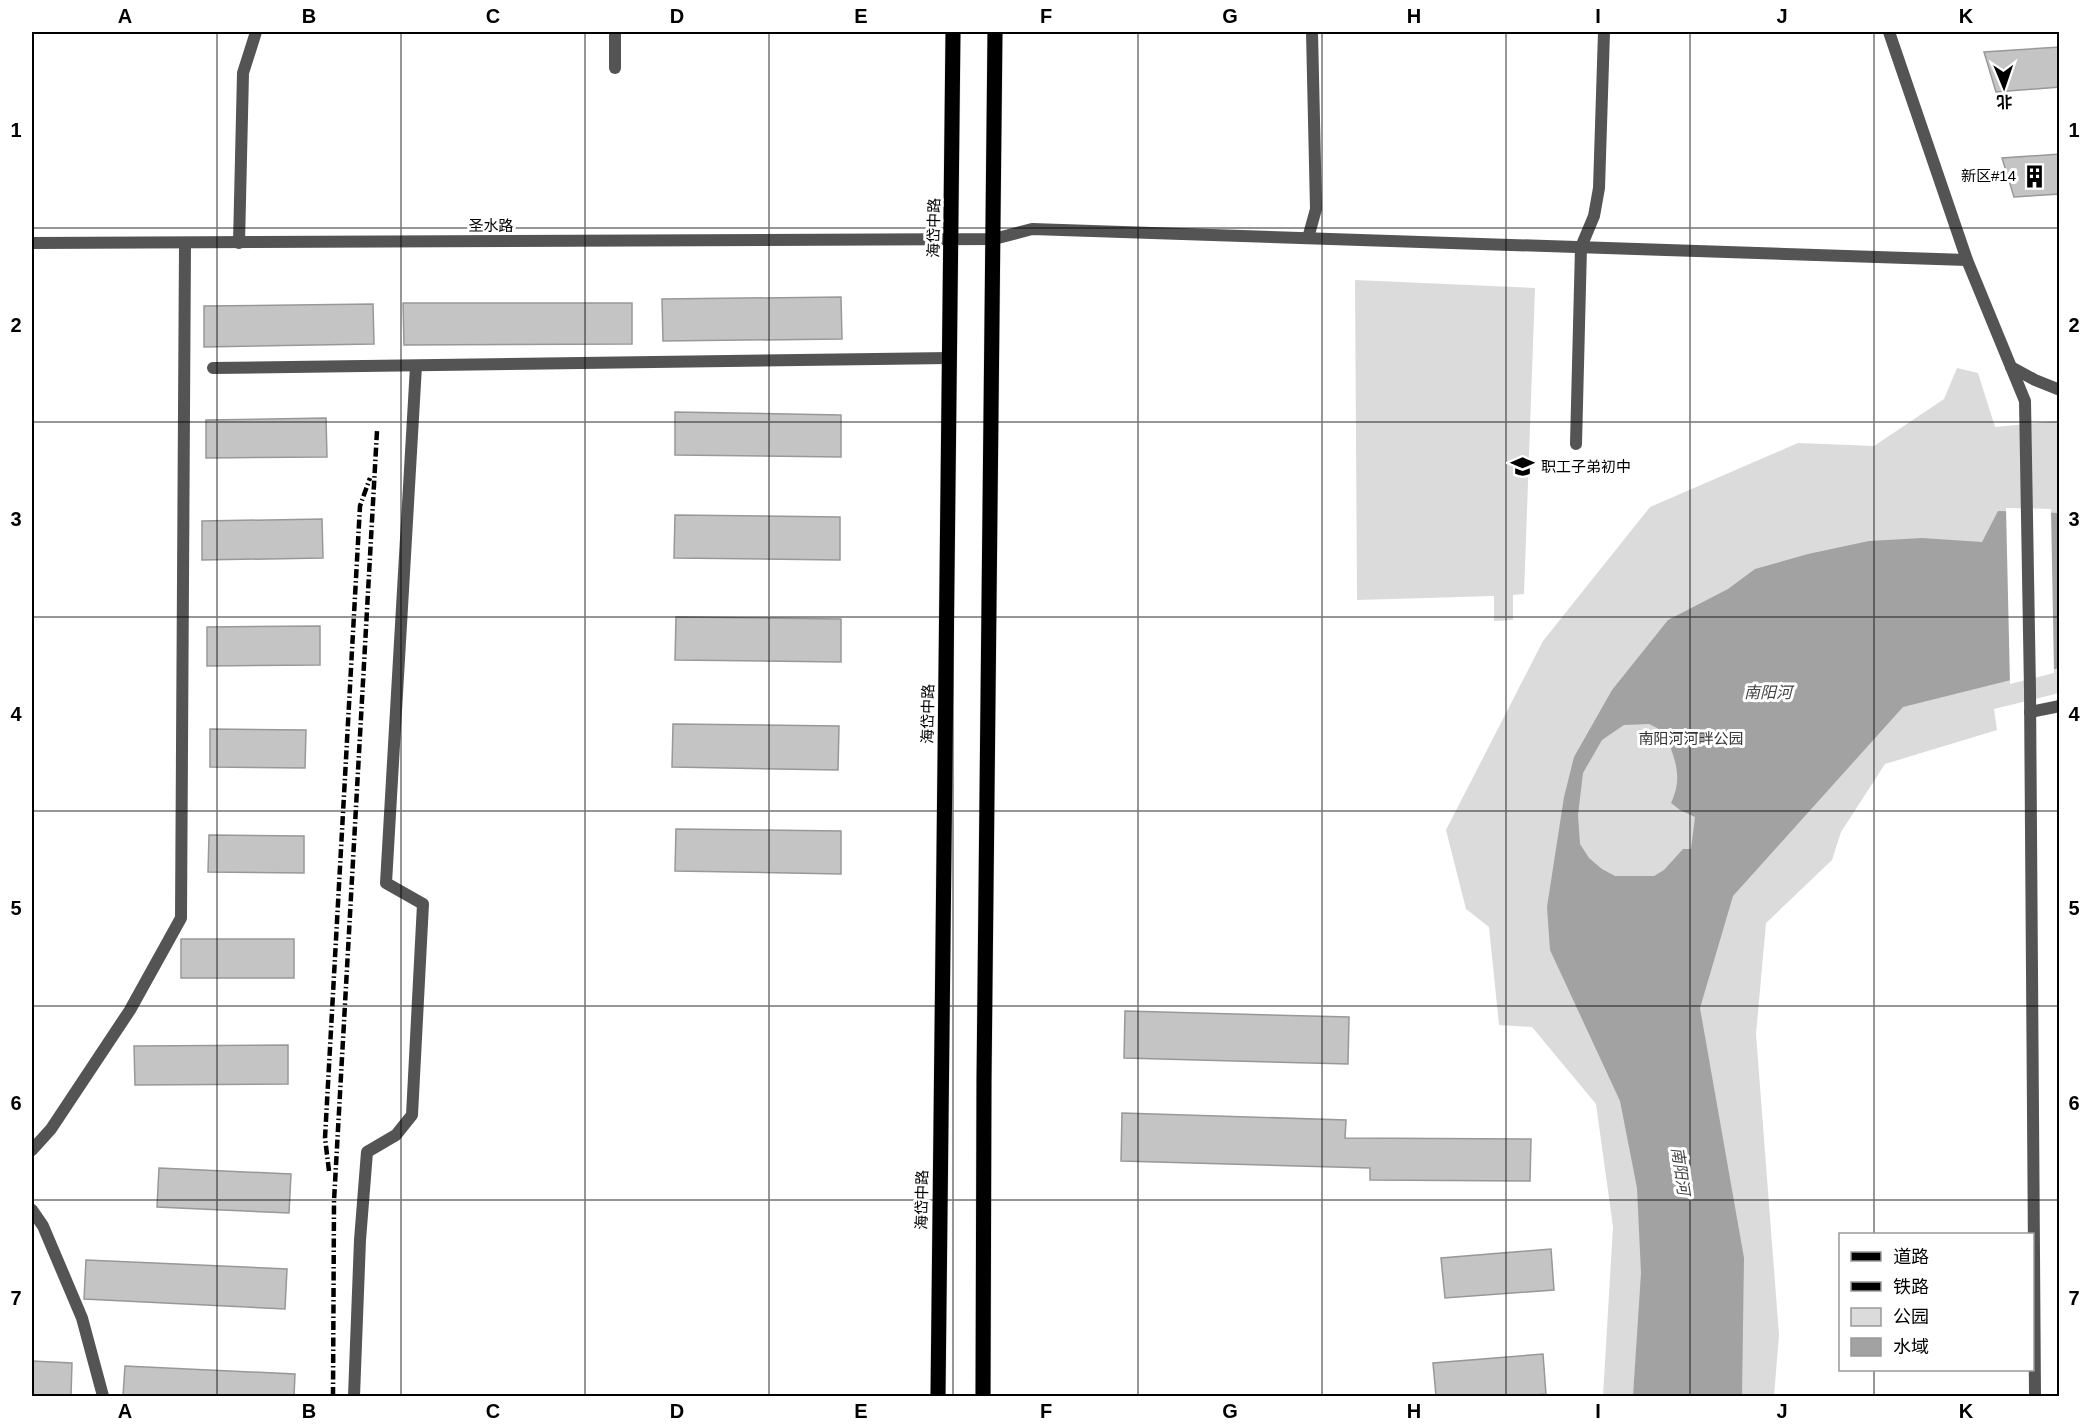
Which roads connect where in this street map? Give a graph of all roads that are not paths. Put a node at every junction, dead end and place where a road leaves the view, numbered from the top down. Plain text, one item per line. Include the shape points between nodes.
1 (256, 32) edge
2 (615, 32) edge
3 (953, 32) edge
4 (995, 32) edge
5 (1312, 32) edge
6 (1604, 32) edge
7 (1889, 32) edge
8 (615, 68) dead end
9 (952, 238) junction
10 (1308, 238) junction
11 (994, 239) junction
12 (32, 243) edge
13 (239, 243) junction
14 (186, 244) junction
15 (1581, 247) junction
16 (1967, 261) junction
17 (950, 357) junction
18 (416, 366) junction
19 (2011, 367) junction
20 (213, 368) dead end
21 (2060, 390) edge
22 (1576, 444) dead end
23 (2060, 706) edge
24 (2030, 712) junction
25 (32, 1150) edge
26 (32, 1210) edge
27 (2034, 1233) edge
28 (2034, 1259) edge
29 (103, 1396) edge
30 (354, 1396) edge
31 (938, 1396) edge
32 (983, 1396) edge
33 (2035, 1396) edge

1 - 13 street via 243,73
2 - 8 street
3 - 9 main road, 海岱中路
4 - 11 main road
5 - 10 street via 1316,209
6 - 15 street via 1599,188 1594,216
7 - 16 street
9 - 11 street, 圣水路
9 - 13 street, 圣水路
9 - 17 main road, 海岱中路
10 - 11 street, 圣水路 via 1032,229
10 - 15 street, 圣水路
11 - 32 main road
12 - 14 street, 圣水路
13 - 14 street, 圣水路
14 - 25 street via 182,918 123,1020 51,1129
15 - 16 street, 圣水路
15 - 22 street
16 - 19 street
17 - 18 street
17 - 31 main road, 海岱中路
18 - 20 street
18 - 30 street via 386,883 423,904 412,1115 396,1135 368,1152
19 - 21 street
19 - 24 street via 2025,401
23 - 24 street
24 - 27 street
26 - 29 street via 43,1226 82,1318
28 - 33 street

